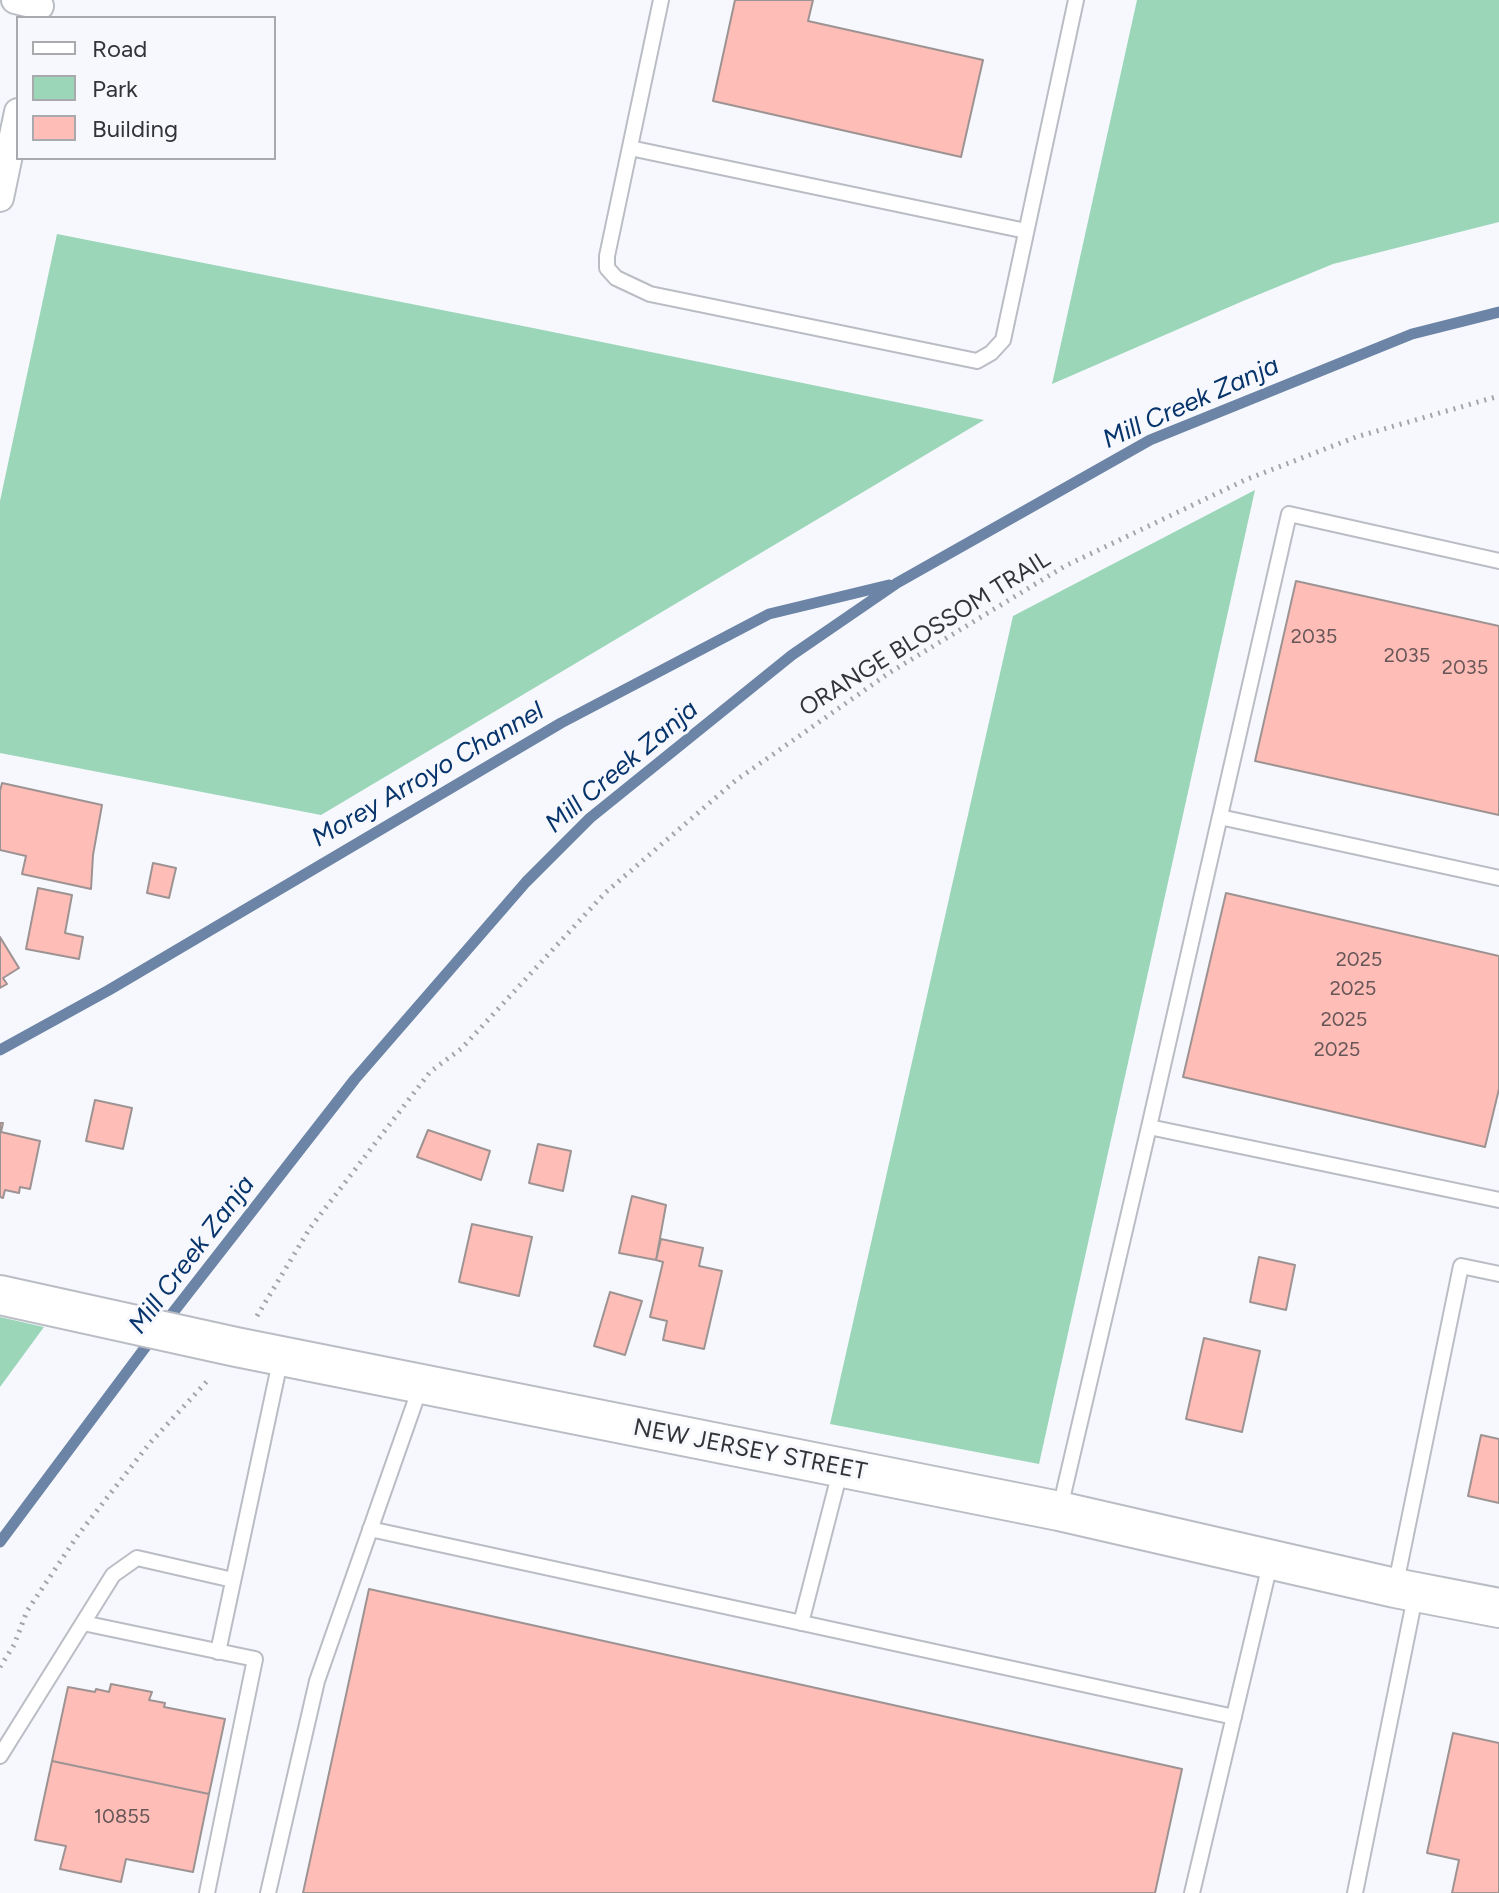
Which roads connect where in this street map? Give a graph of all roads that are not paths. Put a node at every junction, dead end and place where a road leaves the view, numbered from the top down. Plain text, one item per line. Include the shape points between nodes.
1 (661, 0) edge
2 (1076, 0) edge
3 (16, 122) edge
4 (630, 148) junction
5 (0, 198) edge
6 (1026, 231) junction
7 (1499, 561) edge
8 (1220, 817) junction
9 (1499, 878) edge
10 (1149, 1127) junction
11 (1499, 1200) edge
12 (1499, 1274) edge
13 (0, 1295) edge
14 (281, 1356) junction
15 (421, 1384) junction
16 (841, 1468) junction
17 (1059, 1511) junction
18 (370, 1529) junction
19 (1271, 1560) junction
20 (233, 1580) junction
21 (1405, 1590) junction
22 (1499, 1608) edge
23 (83, 1623) junction
24 (801, 1623) junction
25 (218, 1652) junction
26 (1234, 1717) junction
27 (0, 1756) edge
28 (207, 1893) edge
29 (268, 1893) edge
30 (1192, 1893) edge
31 (1355, 1893) edge

1 - 4 lane
2 - 6 lane
3 - 5 street
4 - 6 lane
4 - 6 lane via 607,268 650,294 977,361 1003,340
7 - 8 lane via 1289,514
8 - 9 lane
8 - 10 lane
10 - 11 lane
10 - 17 lane
12 - 21 lane via 1461,1266
13 - 14 street, NEW JERSEY STREET
14 - 15 street, NEW JERSEY STREET
14 - 20 lane
15 - 16 street, NEW JERSEY STREET
15 - 18 lane
16 - 17 street, NEW JERSEY STREET
16 - 24 lane
17 - 19 street, NEW JERSEY STREET
18 - 24 lane
18 - 29 lane via 317,1681
19 - 21 street, NEW JERSEY STREET
19 - 26 lane
20 - 23 lane via 137,1558 113,1575
20 - 25 lane
21 - 22 street, NEW JERSEY STREET
21 - 31 lane
23 - 25 lane
23 - 27 lane
24 - 26 lane
25 - 28 lane via 255,1659
26 - 30 lane

